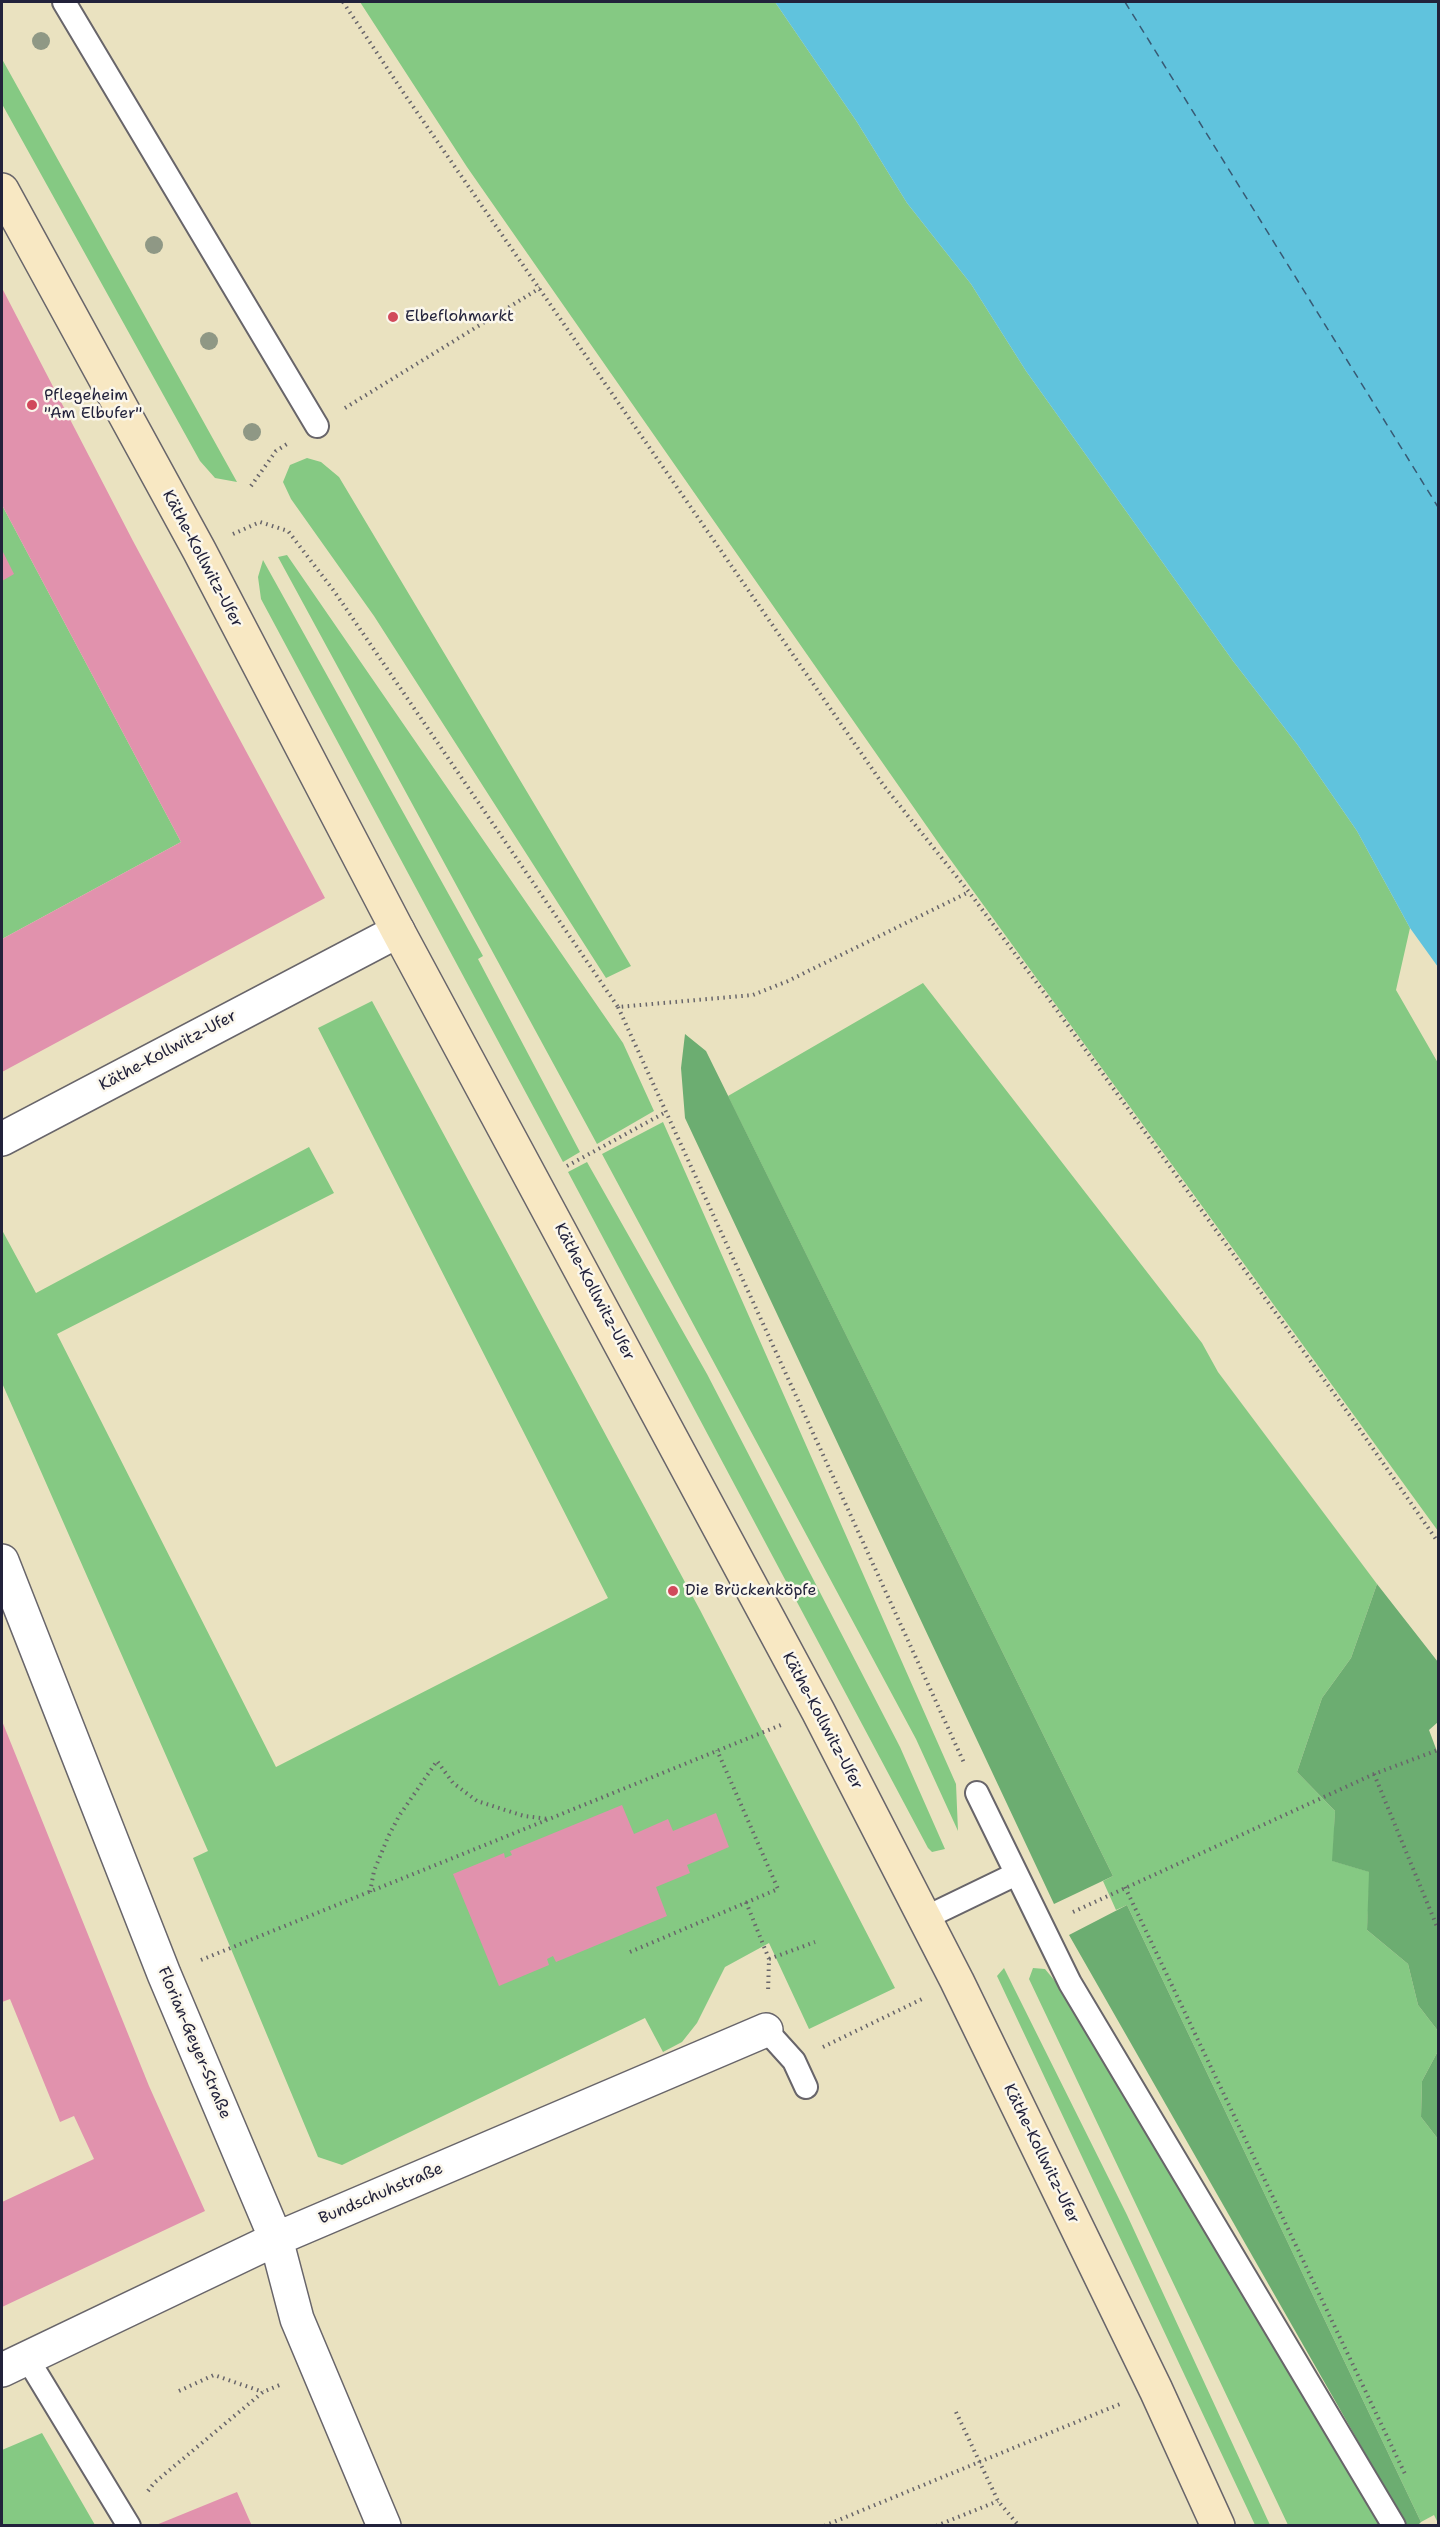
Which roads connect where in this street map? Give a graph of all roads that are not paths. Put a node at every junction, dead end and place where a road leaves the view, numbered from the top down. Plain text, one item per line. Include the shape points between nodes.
1 (64, 2) edge
2 (2, 190) edge
3 (317, 426) road end
4 (398, 931) junction
5 (2, 1139) edge
6 (2, 1561) edge
7 (977, 1793) road end
8 (1016, 1874) junction
9 (925, 1918) junction
10 (766, 2030) joint
11 (806, 2087) dead end
12 (276, 2239) junction
13 (14, 2364) edge
14 (128, 2523) edge
15 (384, 2526) edge
16 (1218, 2526) edge
17 (1394, 2526) edge

1 - 3 lane
2 - 4 main road, Käthe-Kollwitz-Ufer via 199,550
4 - 5 street, Käthe-Kollwitz-Ufer
4 - 9 main road, Käthe-Kollwitz-Ufer via 818,1711
6 - 12 street, Florian-Geyer-Straße via 164,1974
7 - 8 lane
8 - 9 lane
8 - 17 lane via 1070,1983
9 - 16 main road, Käthe-Kollwitz-Ufer via 1156,2390
10 - 11 lane via 794,2061
10 - 12 street, Bundschuhstraße
12 - 13 street, Bundschuhstraße
12 - 15 street, Florian-Geyer-Straße via 297,2319
13 - 14 lane

